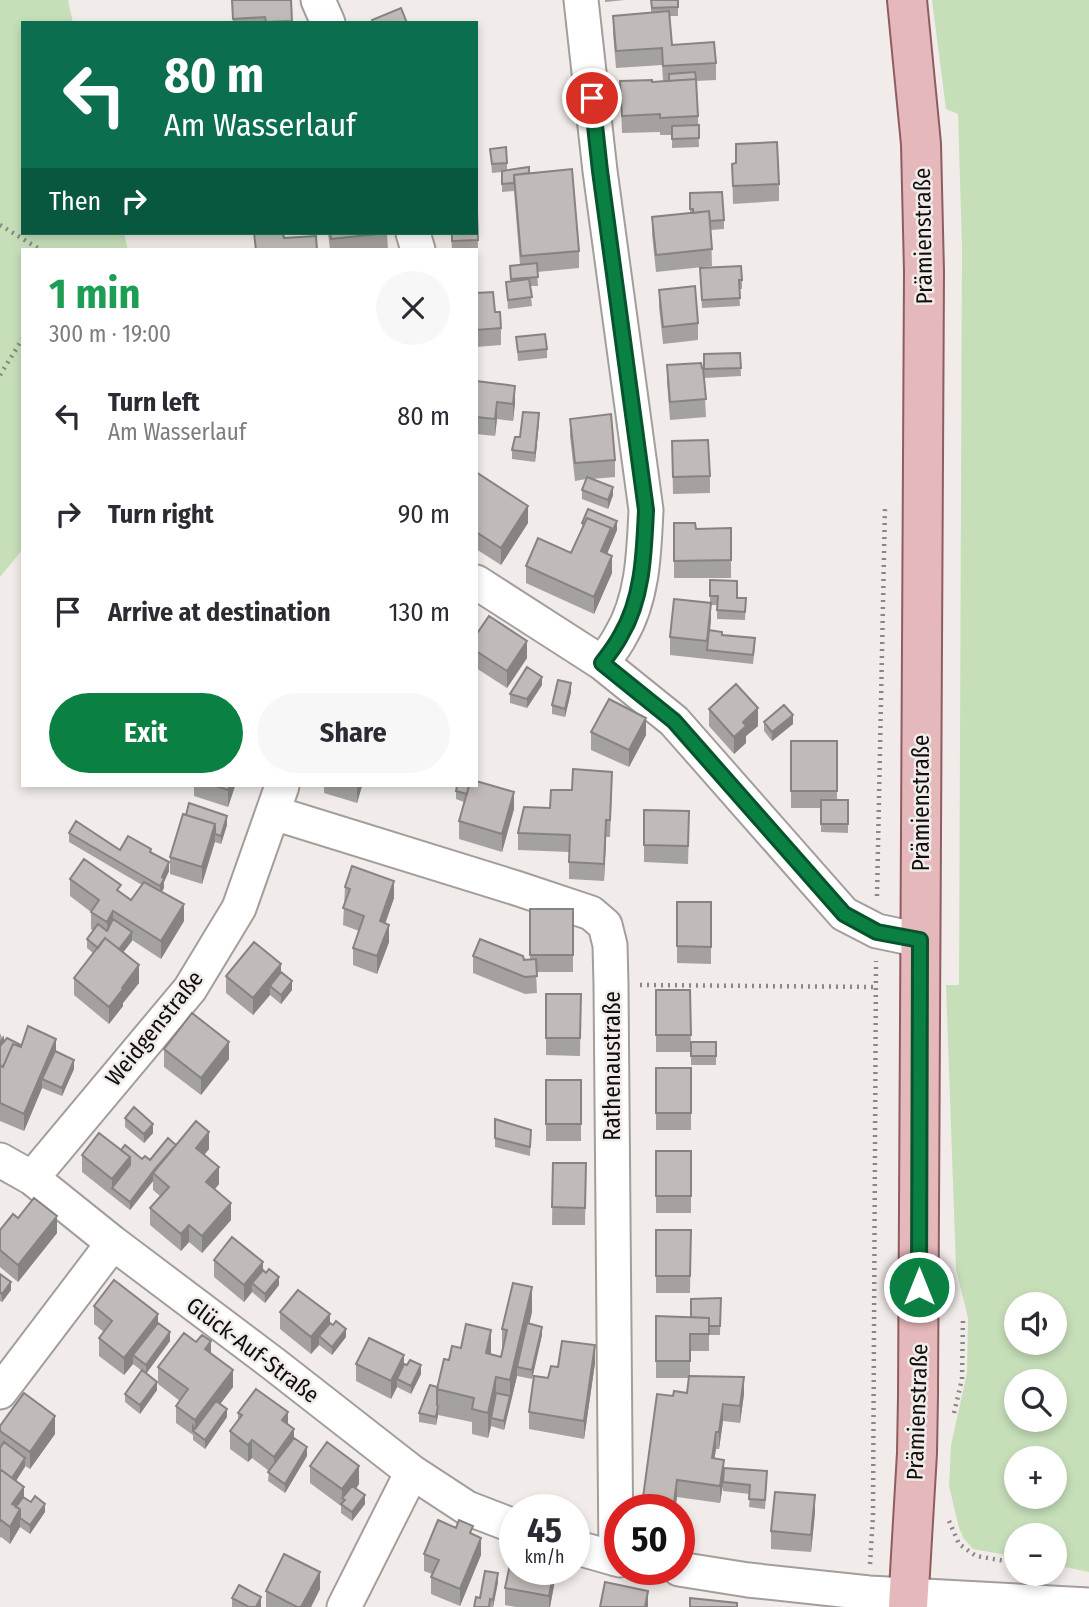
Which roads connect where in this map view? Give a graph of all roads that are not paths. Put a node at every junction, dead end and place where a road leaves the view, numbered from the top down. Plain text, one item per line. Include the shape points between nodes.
1 (318, 0) edge
2 (581, 0) edge
3 (907, 0) edge
4 (327, 21) edge
5 (478, 583) edge
6 (602, 663) junction
7 (278, 799) edge
8 (920, 940) junction
9 (0, 1160) edge
10 (32, 1178) junction
11 (113, 1243) junction
12 (0, 1392) edge
13 (412, 1472) junction
14 (617, 1494) edge
15 (499, 1520) edge
16 (695, 1572) edge
17 (908, 1601) edge
18 (1089, 1605) edge
19 (344, 1607) edge

1 - 4 street
2 - 6 street via 646,510 643,564 634,604 622,634
3 - 8 main road, Prämienstraße via 921,144 924,259
5 - 6 street
6 - 8 street via 674,721 844,914 877,932
7 - 10 street, Weidgenstraße via 239,908 190,989
7 - 14 street, Rathenaustraße via 591,913 605,925 611,985
8 - 17 main road, Prämienstraße via 918,1408
9 - 10 street, Glück-Auf-Straße
10 - 11 street, Glück-Auf-Straße
11 - 12 street
11 - 13 street, Glück-Auf-Straße
13 - 15 street, Glück-Auf-Straße via 467,1508
13 - 19 street
16 - 17 street
17 - 18 street

